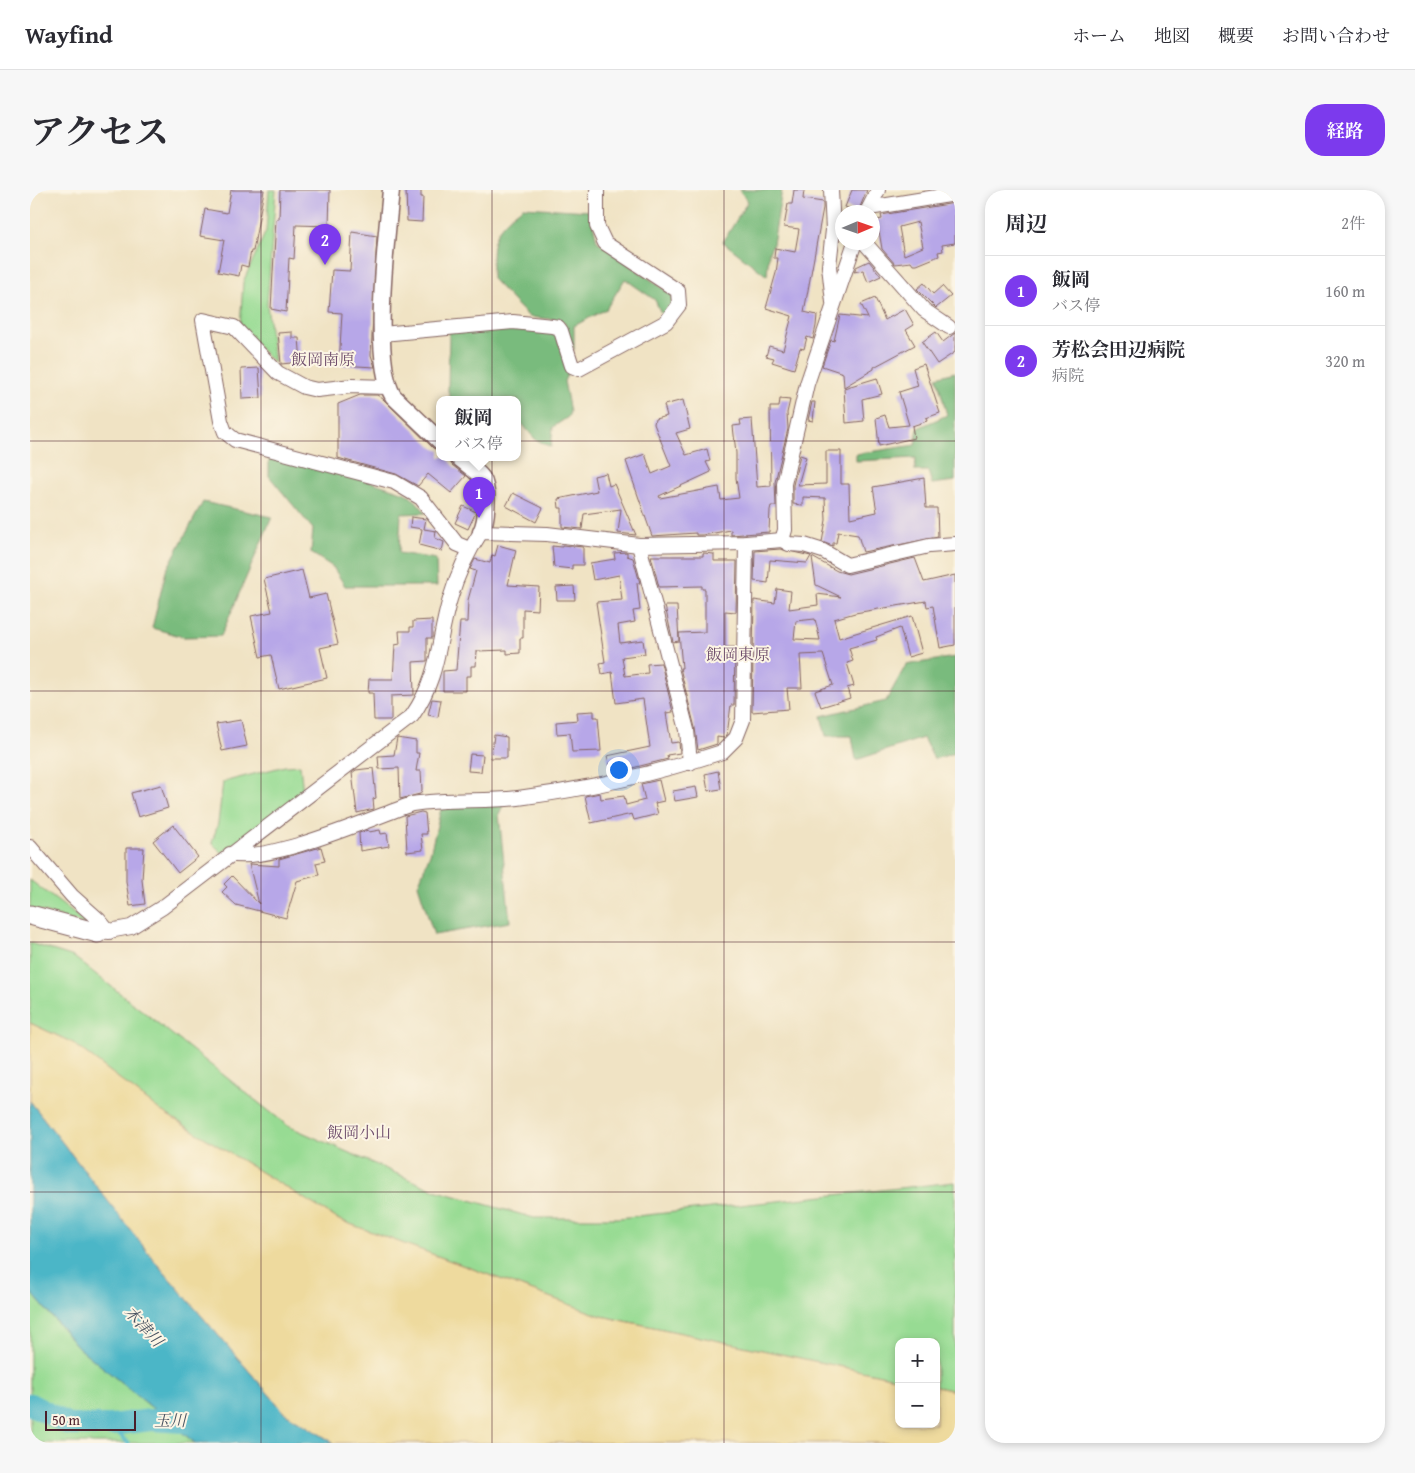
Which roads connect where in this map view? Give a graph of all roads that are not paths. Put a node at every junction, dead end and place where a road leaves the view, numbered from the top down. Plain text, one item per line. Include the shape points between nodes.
1 (391, 190) edge
2 (597, 190) edge
3 (831, 190) edge
4 (878, 190) edge
5 (955, 194) edge
6 (870, 205) edge
7 (880, 208) edge
8 (852, 250) edge
9 (871, 250) edge
10 (833, 305) junction
11 (949, 327) dead end
12 (382, 334) junction
13 (388, 387) junction
14 (436, 437) edge
15 (463, 461) edge
16 (481, 532) junction
17 (782, 540) junction
18 (746, 543) junction
19 (955, 544) edge
20 (639, 545) junction
21 (469, 549) junction
22 (690, 762) junction
23 (30, 847) edge
24 (230, 854) junction
25 (30, 915) edge
26 (104, 932) junction

1 - 12 street
2 - 12 street via 597,226 605,243 678,291 679,305 666,322 579,369 572,366 558,327 513,322
3 - 10 street via 830,281
4 - 6 street
5 - 7 street
8 - 10 street
9 - 11 street via 929,314
10 - 17 street via 807,384 784,484 785,530
12 - 13 street
13 - 14 street via 408,412
13 - 21 street via 352,386 317,390 304,387 278,373 234,327 203,320 220,421 225,432 240,441 394,482 421,498 457,544
15 - 16 street via 482,478 486,523
16 - 20 street via 530,533
16 - 21 street
17 - 18 street
17 - 19 street via 823,550 847,564 929,546
18 - 20 street
18 - 22 street via 743,720 736,738 727,748
20 - 22 street via 686,730
21 - 24 street via 450,599 428,690 412,716
22 - 24 street via 608,784 565,791 516,798 412,804 284,848 248,856
23 - 26 street via 72,896 99,920
24 - 26 street via 131,927
25 - 26 main road

